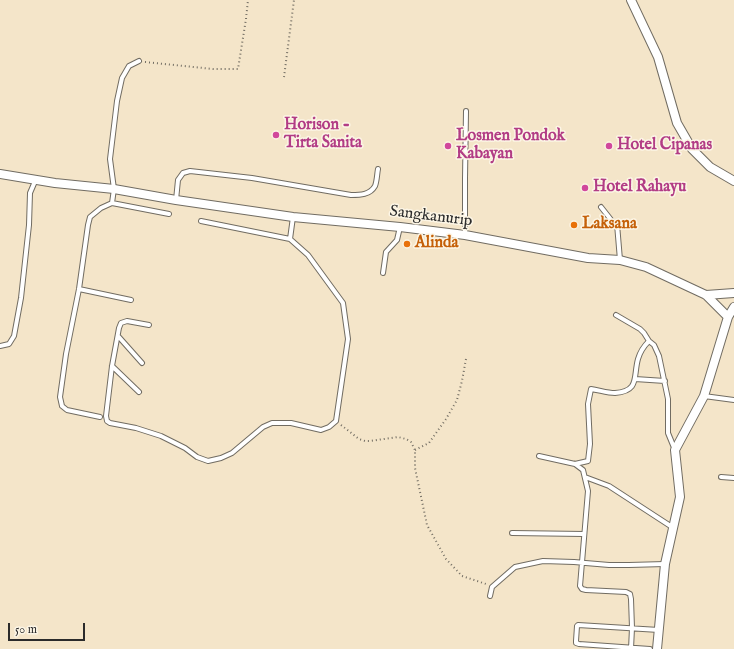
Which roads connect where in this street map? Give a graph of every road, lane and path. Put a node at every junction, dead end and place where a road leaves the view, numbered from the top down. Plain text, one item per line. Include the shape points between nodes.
1 (248, 0) edge
2 (294, 0) edge
3 (631, 0) edge
4 (138, 61) joint
5 (284, 77) dead end
6 (466, 111) dead end
7 (378, 169) dead end
8 (0, 174) edge
9 (36, 179) junction
10 (734, 181) edge
11 (114, 189) junction
12 (176, 200) junction
13 (112, 203) junction
14 (600, 207) dead end
15 (170, 214) dead end
16 (293, 217) junction
17 (201, 221) dead end
18 (400, 227) junction
19 (465, 235) junction
20 (290, 239) junction
21 (620, 260) junction
22 (383, 273) dead end
23 (78, 289) junction
24 (734, 293) edge
25 (706, 295) junction
26 (131, 300) dead end
27 (734, 307) edge
28 (616, 315) dead end
29 (728, 317) junction
30 (149, 325) dead end
31 (118, 336) junction
32 (648, 341) junction
33 (0, 346) edge
34 (466, 360) dead end
35 (142, 363) dead end
36 (112, 366) junction
37 (635, 379) junction
38 (665, 381) junction
39 (139, 392) dead end
40 (704, 396) junction
41 (734, 400) edge
42 (100, 416) dead end
43 (336, 421) junction
44 (415, 450) junction
45 (675, 450) junction
46 (539, 456) dead end
47 (576, 464) junction
48 (585, 477) junction
49 (722, 477) dead end
50 (734, 478) edge
51 (672, 527) junction
52 (512, 532) dead end
53 (584, 534) junction
54 (582, 563) junction
55 (665, 564) junction
56 (492, 587) junction
57 (490, 596) dead end
58 (632, 628) junction
59 (659, 630) junction
60 (631, 648) edge
61 (650, 649) edge
62 (657, 649) edge

1 - 4 path via 238,69
2 - 5 path
3 - 10 street via 658,57 677,123 692,149 710,167
4 - 11 lane via 130,66 122,78 117,100 110,159
6 - 19 lane
7 - 12 lane via 375,186 361,195 190,171 183,173 178,180
8 - 9 street, Sangkanurip
9 - 11 street, Sangkanurip
9 - 33 lane via 30,193 21,298 14,336 9,344
11 - 12 street, Sangkanurip
11 - 13 lane
12 - 16 street, Sangkanurip
13 - 15 lane
13 - 23 lane via 90,217
14 - 21 lane via 617,224
16 - 18 street, Sangkanurip
16 - 20 lane
17 - 20 lane
18 - 19 street, Sangkanurip
18 - 22 lane via 397,240 386,252
19 - 21 street, Sangkanurip via 588,258
20 - 43 lane via 308,256 343,303 348,339
21 - 25 street, Sangkanurip via 646,267
23 - 26 lane
23 - 42 lane via 60,397 62,406 68,410
24 - 25 street
25 - 29 street, Sangkanurip
27 - 29 street
28 - 32 lane via 640,329
29 - 40 street
30 - 31 lane via 127,321 121,323
31 - 35 lane
31 - 36 lane
32 - 37 lane via 638,358
32 - 38 lane via 654,345 659,356
34 - 44 path via 457,400 429,443
36 - 39 lane
36 - 43 lane via 107,421 161,436 208,461 232,453 263,427 272,424 291,423 321,430 329,428
37 - 38 lane
37 - 47 lane via 627,391 614,393 591,389 588,404 588,461
38 - 45 lane via 668,433
40 - 41 lane
40 - 45 street
43 - 44 path via 359,439 370,441 406,438
44 - 56 path via 415,468 426,525 446,559 462,576
45 - 51 street via 680,497
46 - 47 lane
47 - 48 lane via 583,470
48 - 51 lane via 609,486
48 - 53 lane via 588,491
49 - 50 lane
51 - 55 street
52 - 53 lane
53 - 54 lane
54 - 55 lane
54 - 56 lane via 543,561 515,567
54 - 58 lane via 582,589 630,594
55 - 59 street
56 - 57 lane
58 - 59 lane
58 - 60 lane
58 - 60 lane via 578,625 576,629 576,643
59 - 62 street
60 - 61 lane

